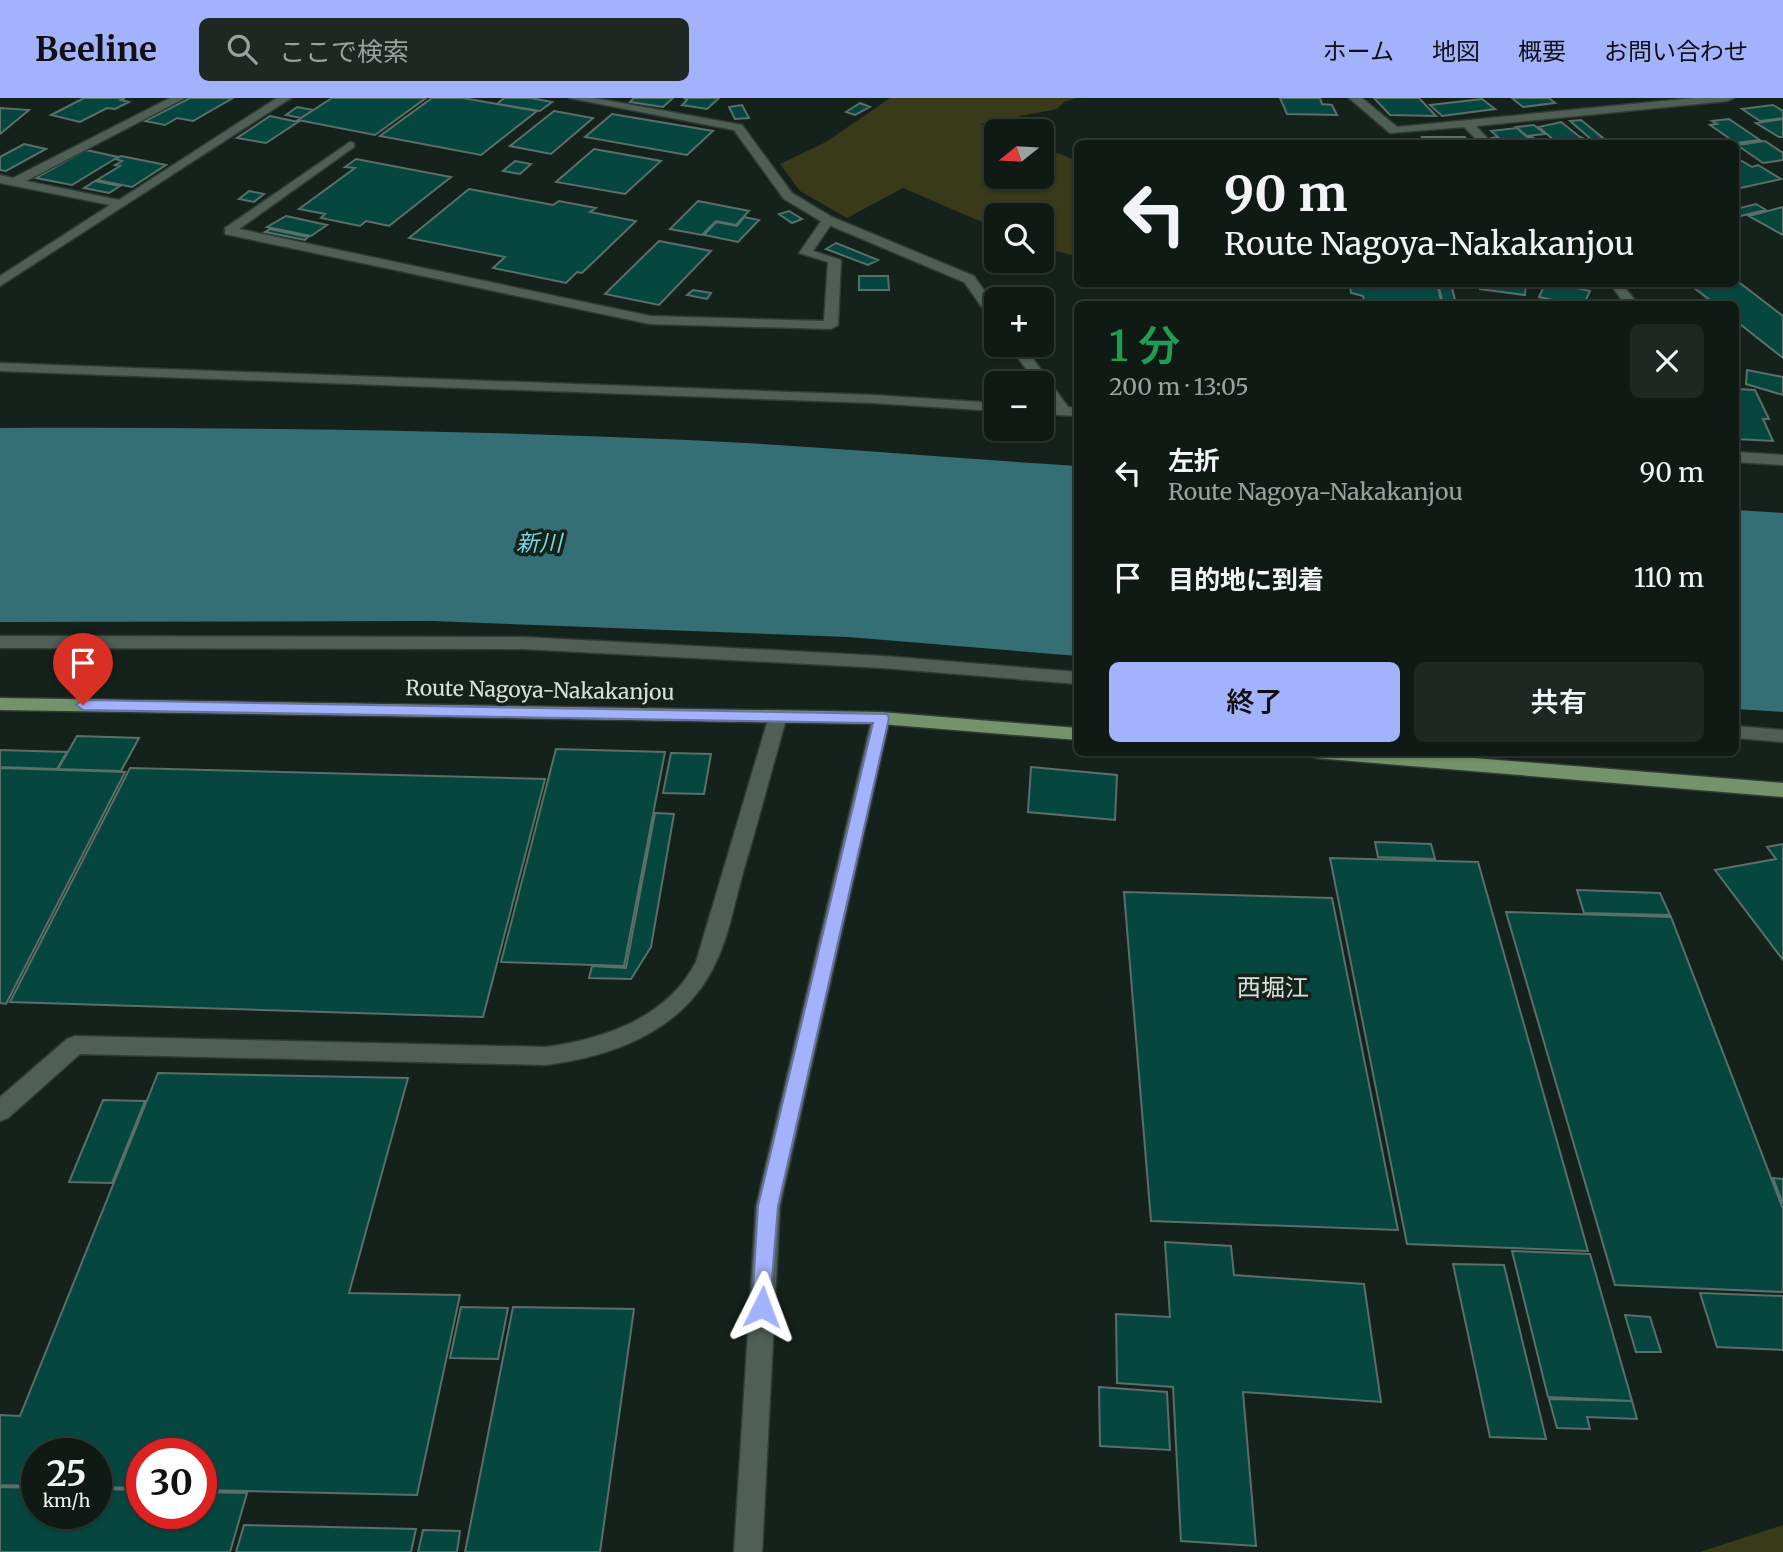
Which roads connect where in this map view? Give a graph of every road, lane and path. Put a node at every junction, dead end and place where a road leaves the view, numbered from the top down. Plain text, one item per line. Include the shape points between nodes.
1 (178, 98) edge
2 (285, 98) edge
3 (575, 98) edge
4 (1355, 98) edge
5 (1728, 98) edge
6 (1466, 122) junction
7 (1484, 140) edge
8 (351, 145) dead end
9 (0, 179) edge
10 (14, 182) junction
11 (121, 204) junction
12 (828, 220) junction
13 (0, 282) edge
14 (1618, 287) edge
15 (984, 300) edge
16 (1630, 301) edge
17 (1026, 357) edge
18 (0, 368) edge
19 (984, 406) edge
20 (1070, 412) edge
21 (1739, 457) edge
22 (1783, 460) edge
23 (0, 642) edge
24 (1074, 678) edge
25 (0, 704) edge
26 (778, 716) junction
27 (881, 718) junction
28 (1739, 732) edge
29 (1074, 734) edge
30 (1783, 736) edge
31 (1364, 756) edge
32 (1783, 790) edge
33 (0, 1111) edge
34 (748, 1552) edge

1 - 10 street
2 - 11 street
3 - 12 street via 738,127 788,196
4 - 6 street via 1394,131
5 - 6 street
6 - 7 street
8 - 12 street via 229,231 650,320 831,325 835,260 805,253
9 - 10 street
10 - 11 street
11 - 13 street
12 - 15 street via 969,279
14 - 16 street
17 - 20 street
18 - 19 street
21 - 22 street
23 - 24 street via 523,643 883,662
25 - 26 main road, Route Nagoya-Nakakanjou
26 - 27 main road, Route Nagoya-Nakakanjou
26 - 33 street via 713,942 692,986 630,1035 577,1053 546,1056 75,1045
27 - 29 main road, Route Nagoya-Nakakanjou
27 - 34 street via 768,1206
28 - 30 street
31 - 32 main road

